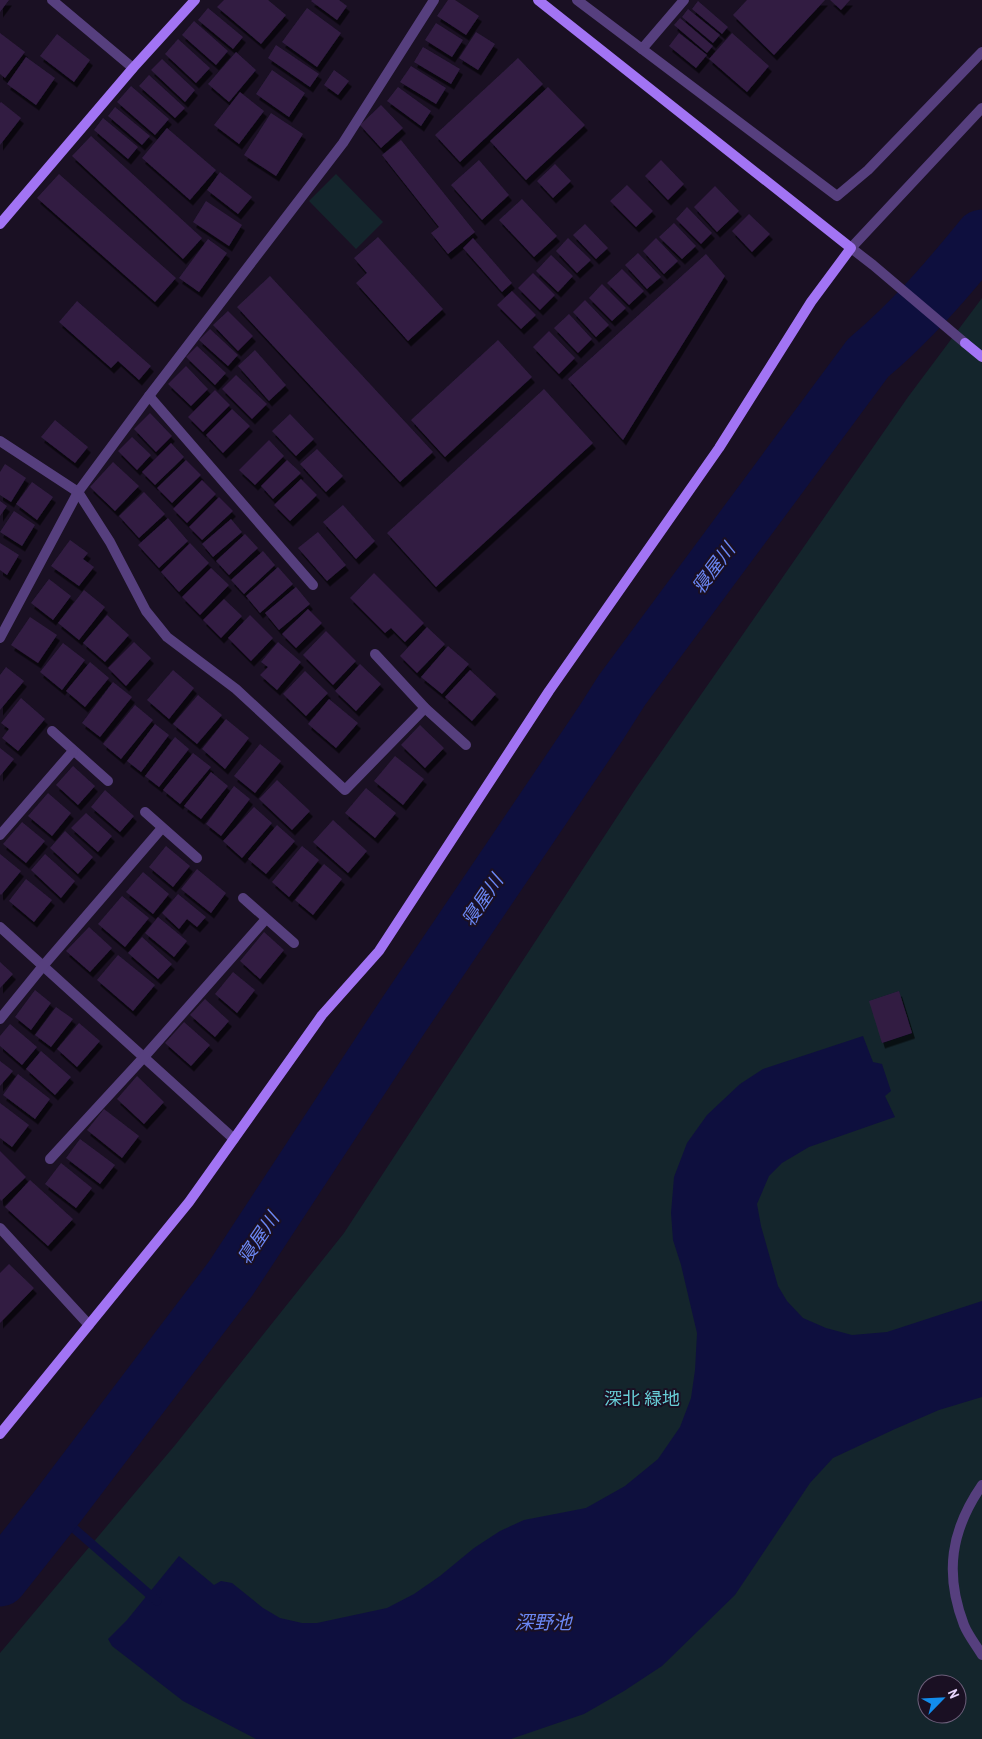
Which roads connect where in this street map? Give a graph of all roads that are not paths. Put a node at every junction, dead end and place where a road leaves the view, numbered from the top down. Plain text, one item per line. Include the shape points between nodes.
1 (52, 0) edge
2 (195, 0) edge
3 (434, 0) edge
4 (538, 0) edge
5 (577, 0) edge
6 (684, 0) edge
7 (642, 49) junction
8 (982, 52) edge
9 (133, 68) junction
10 (982, 108) edge
11 (0, 223) edge
12 (851, 248) junction
13 (982, 356) edge
14 (149, 396) junction
15 (0, 441) edge
16 (78, 492) junction
17 (313, 585) dead end
18 (0, 638) edge
19 (375, 654) dead end
20 (425, 708) junction
21 (52, 731) dead end
22 (466, 745) dead end
23 (73, 751) junction
24 (108, 781) dead end
25 (145, 812) dead end
26 (162, 828) junction
27 (0, 835) edge
28 (197, 858) dead end
29 (242, 898) dead end
30 (266, 919) junction
31 (0, 927) edge
32 (294, 943) dead end
33 (42, 966) junction
34 (0, 1019) edge
35 (144, 1058) junction
36 (234, 1139) junction
37 (50, 1159) dead end
38 (0, 1228) edge
39 (89, 1325) junction
40 (0, 1434) edge
41 (982, 1485) edge
42 (982, 1655) edge

1 - 9 street
2 - 9 street
3 - 14 street via 343,143
4 - 12 street
5 - 7 street
6 - 7 street
7 - 8 street via 837,196 868,170
9 - 11 street
10 - 12 street
12 - 13 street
12 - 36 street via 811,302 718,448 549,691 379,950 322,1015
14 - 16 street
14 - 17 street
15 - 16 street
16 - 18 street
16 - 20 street via 110,542 146,610 167,637 236,689 345,790
19 - 20 street
20 - 22 street
21 - 23 street
23 - 24 street
23 - 27 street
25 - 26 street
26 - 28 street
26 - 33 street
29 - 30 street
30 - 32 street
30 - 35 street
31 - 33 street
33 - 34 street
33 - 35 street
35 - 36 street
35 - 37 street
36 - 39 street via 189,1202
38 - 39 street
39 - 40 street
41 - 42 street via 964,1514 955,1542 952,1569 964,1626

